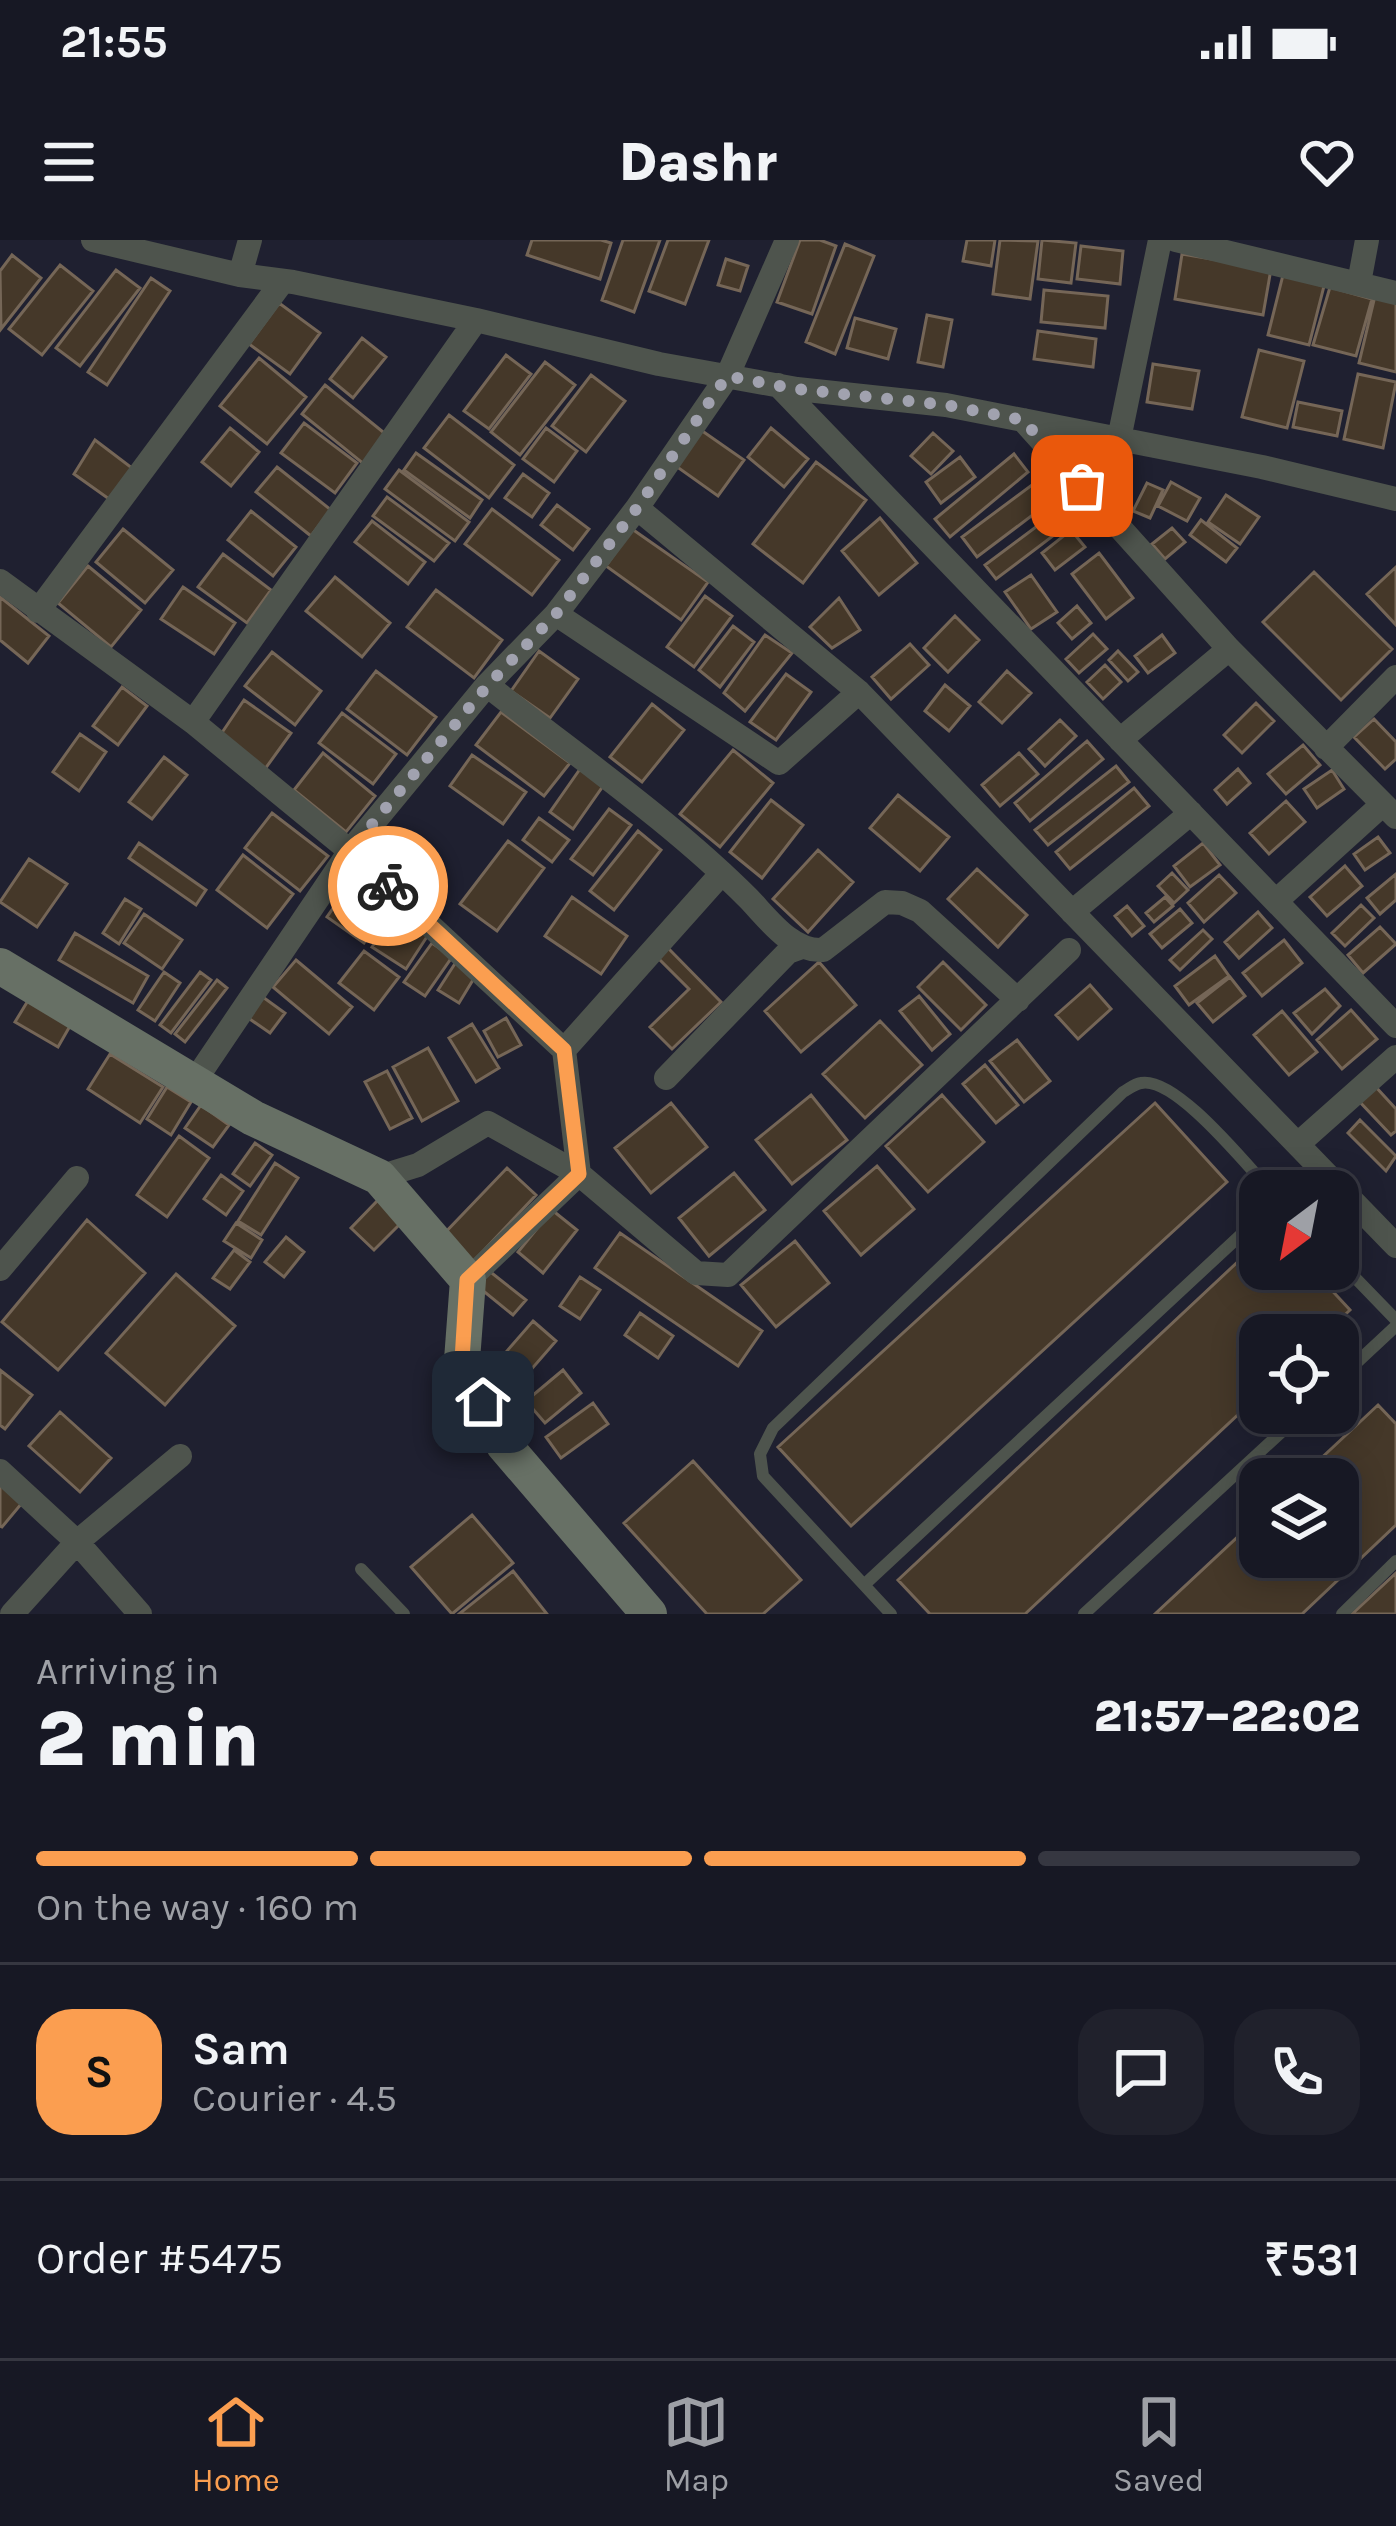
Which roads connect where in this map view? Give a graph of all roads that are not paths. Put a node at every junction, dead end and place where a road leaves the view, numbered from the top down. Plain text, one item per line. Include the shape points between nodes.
1 (93, 240) edge
2 (250, 240) edge
3 (787, 240) edge
4 (1160, 240) edge
5 (1176, 240) edge
6 (1367, 240) edge
7 (239, 275) junction
8 (282, 282) junction
9 (1359, 283) junction
10 (1396, 293) edge
11 (476, 320) junction
12 (727, 376) junction
13 (778, 386) junction
14 (1023, 420) junction
15 (1119, 439) junction
16 (1396, 499) edge
17 (637, 508) junction
18 (0, 580) edge
19 (38, 611) junction
20 (556, 614) junction
21 (1229, 649) junction
22 (1396, 677) edge
23 (488, 685) junction
24 (859, 692) junction
25 (193, 722) junction
26 (1120, 740) junction
27 (1326, 748) junction
28 (1390, 810) edge
29 (1191, 813) junction
30 (350, 851) junction
31 (722, 872) junction
32 (1276, 901) junction
33 (1072, 912) junction
34 (802, 947) junction
35 (1069, 950) dead end
36 (0, 966) edge
37 (1018, 1000) junction
38 (1396, 1026) edge
39 (564, 1050) junction
40 (1396, 1057) edge
41 (666, 1078) dead end
42 (194, 1082) junction
43 (1298, 1144) junction
44 (1251, 1170) edge
45 (579, 1174) junction
46 (379, 1177) junction
47 (77, 1178) dead end
48 (1239, 1237) edge
49 (1396, 1246) edge
50 (0, 1269) edge
51 (467, 1280) junction
52 (1359, 1283) edge
53 (1396, 1323) edge
54 (1359, 1359) edge
55 (1279, 1434) edge
56 (180, 1456) dead end
57 (0, 1471) edge
58 (76, 1542) junction
59 (1396, 1561) edge
60 (362, 1569) dead end
61 (864, 1585) junction
62 (13, 1614) edge
63 (140, 1614) edge
64 (404, 1614) edge
65 (649, 1614) edge
66 (891, 1614) edge
67 (1084, 1614) edge
68 (1342, 1614) edge

1 - 7 street
2 - 7 street
3 - 12 street
4 - 15 street
5 - 9 street
6 - 9 street
7 - 8 street
8 - 11 street
8 - 19 street
9 - 10 street
11 - 12 street
11 - 25 street
12 - 13 street
12 - 17 street
13 - 14 street
13 - 26 street
14 - 15 street
14 - 21 street
15 - 16 street
17 - 20 street
17 - 24 street
18 - 19 street
19 - 25 street
20 - 23 street
20 - 24 street via 779,763
21 - 26 street
21 - 27 street
22 - 27 street
23 - 30 street
23 - 31 street
24 - 33 street
25 - 30 street
26 - 29 street
27 - 28 street
28 - 32 street
29 - 32 street
29 - 33 street
30 - 39 street
30 - 42 street
31 - 34 street
31 - 39 street
32 - 38 street
33 - 43 street
34 - 37 street via 824,950 884,902 902,903
34 - 41 street via 788,952
35 - 37 street
36 - 42 street
37 - 45 street via 728,1275 696,1273
39 - 45 street
40 - 43 street
42 - 46 street
43 - 49 street
44 - 61 lane via 1185,1101 1142,1082 773,1428 760,1454 763,1476
45 - 46 street via 488,1123 418,1166
45 - 51 street
46 - 51 street
47 - 50 street
48 - 61 lane
51 - 65 street via 462,1360 504,1445
52 - 53 lane
53 - 54 lane
55 - 67 lane
56 - 58 street
57 - 58 street
58 - 62 street
58 - 63 street
59 - 68 lane
60 - 64 lane
61 - 66 lane

